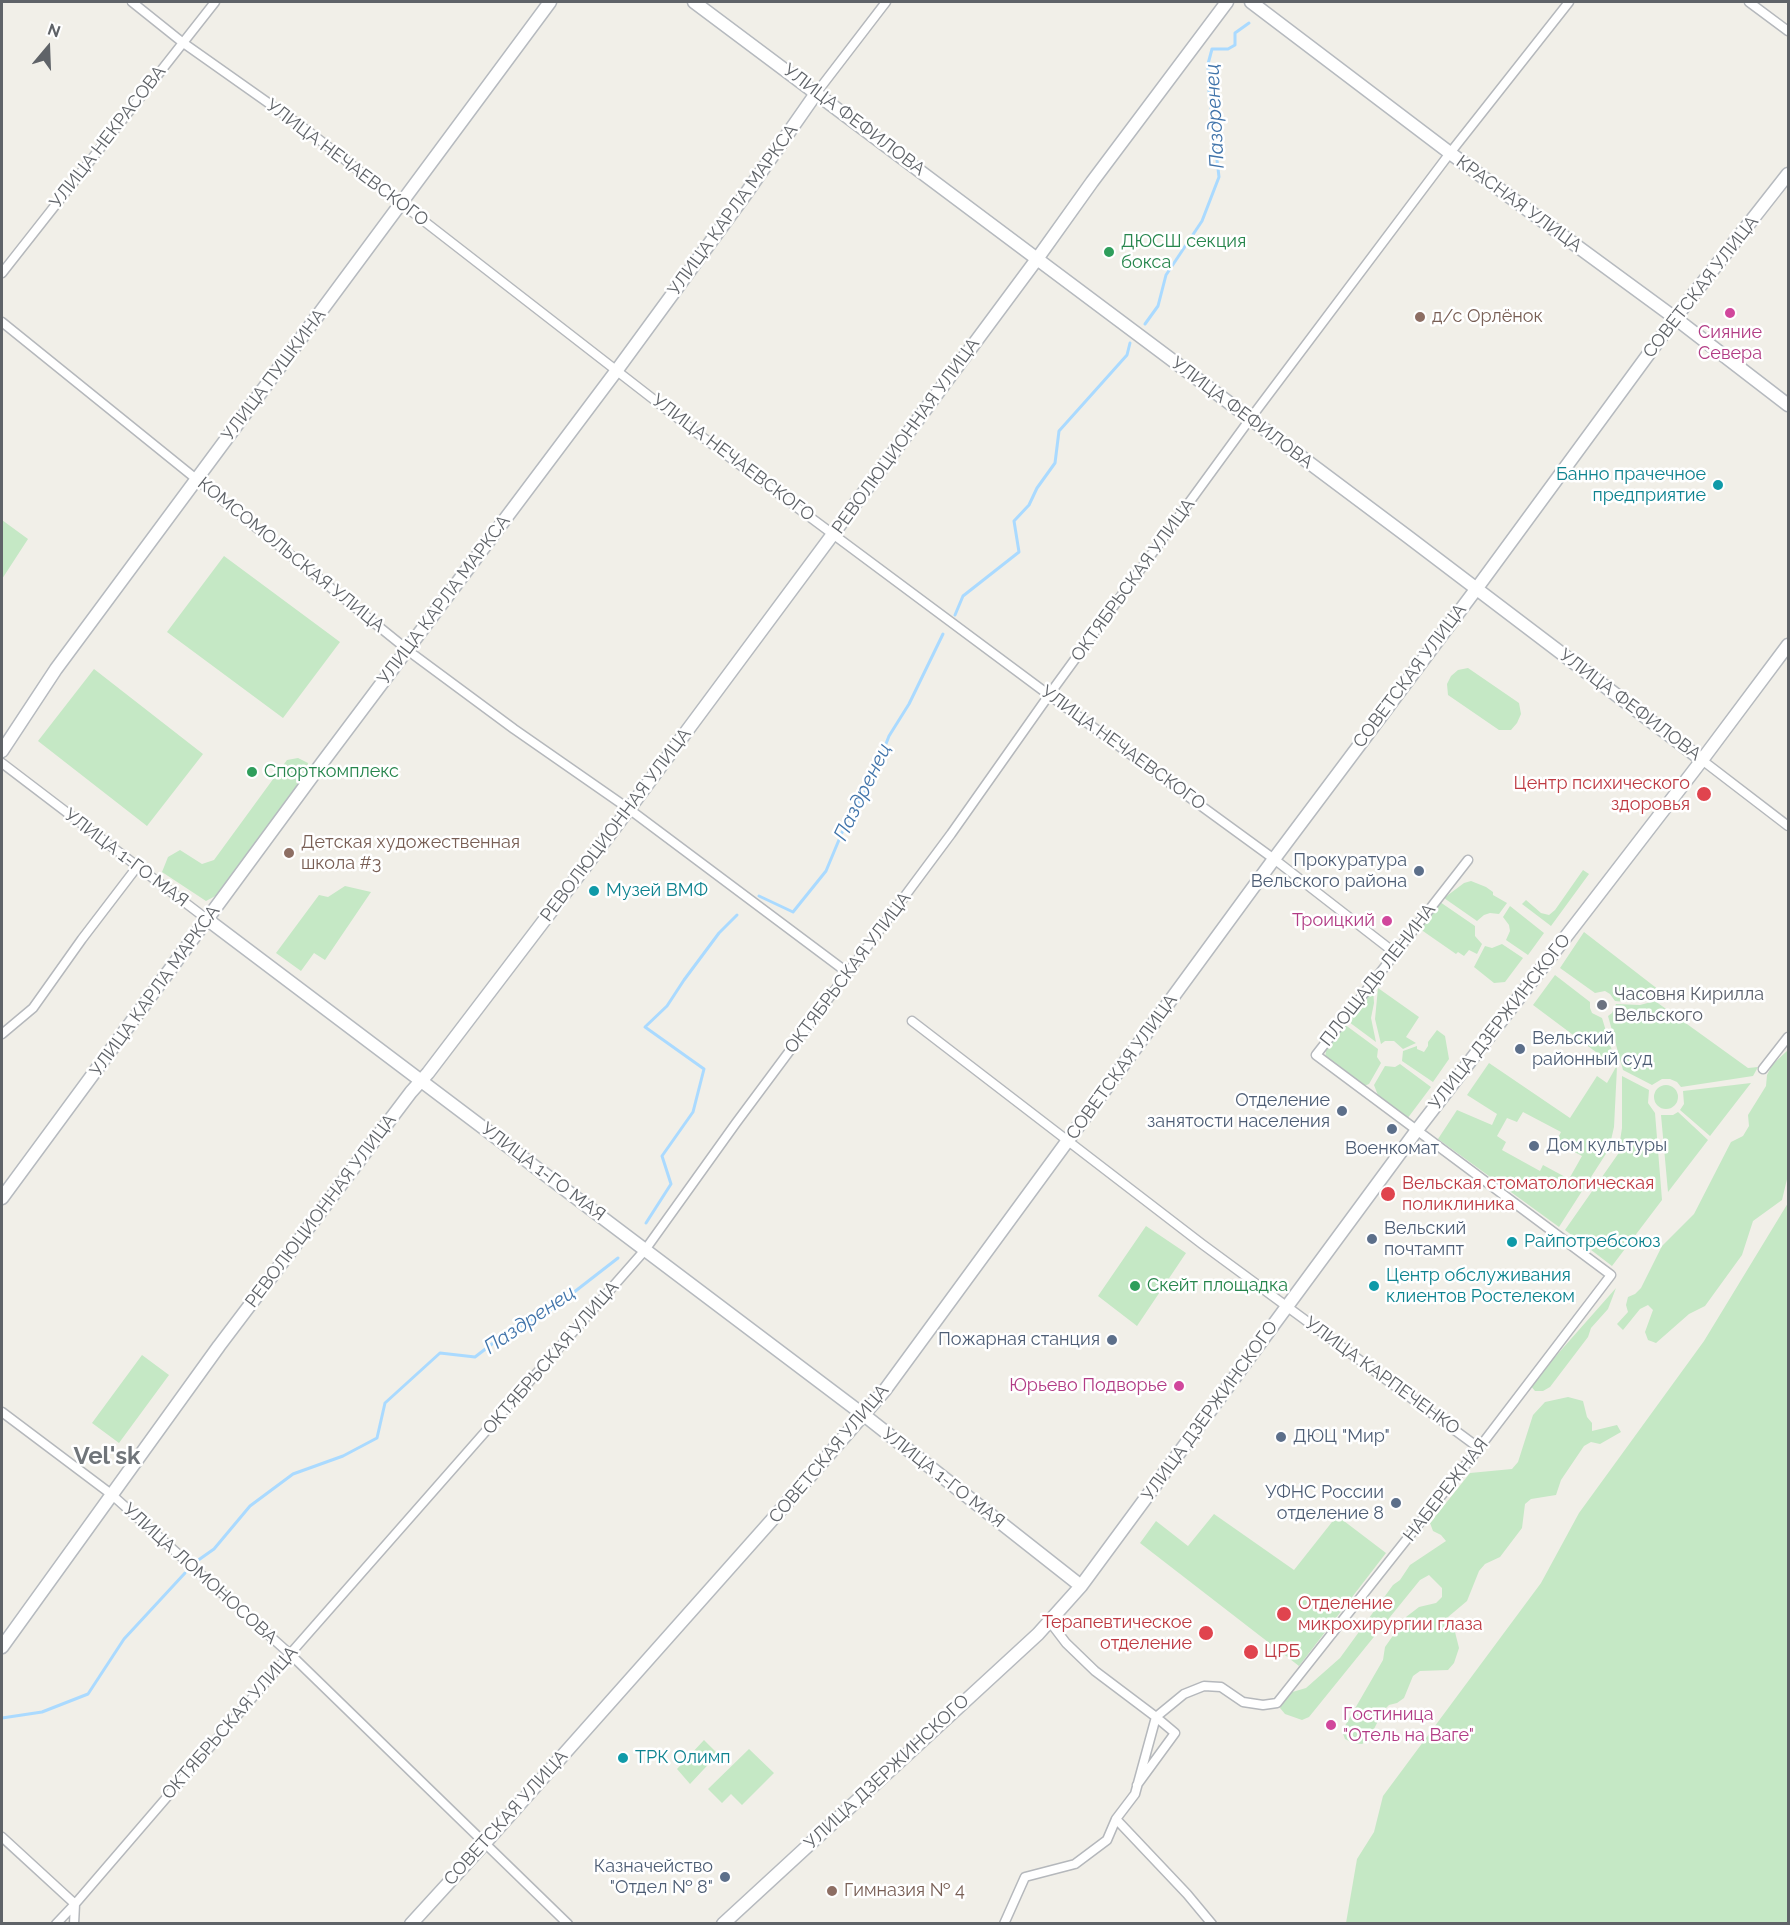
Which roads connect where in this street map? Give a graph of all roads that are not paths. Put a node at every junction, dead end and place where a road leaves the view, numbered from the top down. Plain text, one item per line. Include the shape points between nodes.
1 (132, 2) edge
2 (215, 2) edge
3 (550, 2) edge
4 (694, 2) edge
5 (886, 2) edge
6 (1227, 2) edge
7 (1251, 2) edge
8 (1569, 2) edge
9 (1749, 2) edge
10 (1788, 31) edge
11 (182, 42) junction
12 (817, 92) junction
13 (1450, 153) junction
14 (1788, 174) edge
15 (402, 204) junction
16 (1037, 258) junction
17 (2, 273) edge
18 (1675, 318) junction
19 (2, 322) edge
20 (617, 370) junction
21 (1788, 405) edge
22 (1250, 419) junction
23 (197, 479) junction
24 (834, 534) junction
25 (1477, 588) junction
26 (1788, 645) edge
27 (407, 649) junction
28 (1050, 695) junction
29 (2, 751) edge
30 (1702, 760) junction
31 (2, 763) edge
32 (629, 809) junction
33 (1788, 826) edge
34 (1274, 859) junction
35 (1468, 860) dead end
36 (137, 867) junction
37 (208, 920) junction
38 (1395, 953) junction
39 (848, 973) junction
40 (912, 1021) dead end
41 (2, 1034) edge
42 (1788, 1037) edge
43 (1764, 1069) dead end
44 (421, 1080) junction
45 (1417, 1130) junction
46 (1067, 1142) junction
47 (2, 1198) edge
48 (645, 1250) junction
49 (1611, 1275) joint
50 (1287, 1306) junction
51 (2, 1412) edge
52 (863, 1414) junction
53 (1479, 1448) junction
54 (111, 1494) junction
55 (1081, 1586) junction
56 (1050, 1622) junction
57 (2, 1647) edge
58 (290, 1654) junction
59 (1156, 1717) junction
60 (1137, 1785) junction
61 (1116, 1819) junction
62 (2, 1837) edge
63 (485, 1844) junction
64 (75, 1904) junction
65 (56, 1923) edge
66 (74, 1923) edge
67 (411, 1923) edge
68 (568, 1923) edge
69 (723, 1923) edge
70 (1004, 1923) edge
71 (1212, 1923) edge

1 - 11 street, УЛИЦА НЕЧАЕВСКОГО
2 - 11 street, УЛИЦА НЕКРАСОВА
3 - 15 main road, УЛИЦА ПУШКИНА
4 - 12 main road, УЛИЦА ФЕФИЛОВА
5 - 12 street, УЛИЦА КАРЛА МАРКСА
6 - 16 main road, РЕВОЛЮЦИОННАЯ УЛИЦА
7 - 13 main road, КРАСНАЯ УЛИЦА
8 - 13 street, ОКТЯБРЬСКАЯ УЛИЦА
9 - 10 street
11 - 15 street, УЛИЦА НЕЧАЕВСКОГО via 308,131
11 - 17 street, УЛИЦА НЕКРАСОВА
12 - 16 main road, УЛИЦА ФЕФИЛОВА
12 - 20 main road, УЛИЦА КАРЛА МАРКСА
13 - 18 main road, КРАСНАЯ УЛИЦА
13 - 22 street, ОКТЯБРЬСКАЯ УЛИЦА
14 - 18 main road, СОВЕТСКАЯ УЛИЦА
15 - 20 street, УЛИЦА НЕЧАЕВСКОГО
15 - 23 main road, УЛИЦА ПУШКИНА
16 - 22 main road, УЛИЦА ФЕФИЛОВА
16 - 24 main road, РЕВОЛЮЦИОННАЯ УЛИЦА
18 - 21 main road, КРАСНАЯ УЛИЦА
18 - 25 main road, СОВЕТСКАЯ УЛИЦА
19 - 23 street, КОМСОМОЛЬСКАЯ УЛИЦА
20 - 24 street, УЛИЦА НЕЧАЕВСКОГО
20 - 27 main road, УЛИЦА КАРЛА МАРКСА
22 - 25 main road, УЛИЦА ФЕФИЛОВА
22 - 28 street, ОКТЯБРЬСКАЯ УЛИЦА
23 - 27 street, КОМСОМОЛЬСКАЯ УЛИЦА
23 - 29 main road, УЛИЦА ПУШКИНА via 56,669
24 - 28 street, УЛИЦА НЕЧАЕВСКОГО
24 - 32 main road, РЕВОЛЮЦИОННАЯ УЛИЦА
25 - 30 main road, УЛИЦА ФЕФИЛОВА
25 - 34 main road, СОВЕТСКАЯ УЛИЦА
26 - 30 main road, УЛИЦА ДЗЕРЖИНСКОГО
27 - 32 street, КОМСОМОЛЬСКАЯ УЛИЦА
27 - 37 main road, УЛИЦА КАРЛА МАРКСА
28 - 34 street, УЛИЦА НЕЧАЕВСКОГО
28 - 39 street, ОКТЯБРЬСКАЯ УЛИЦА
30 - 33 street, УЛИЦА ФЕФИЛОВА
30 - 45 main road, УЛИЦА ДЗЕРЖИНСКОГО
31 - 36 street, УЛИЦА 1-ГО МАЯ
32 - 39 street, КОМСОМОЛЬСКАЯ УЛИЦА
32 - 44 main road, РЕВОЛЮЦИОННАЯ УЛИЦА
34 - 38 street, УЛИЦА НЕЧАЕВСКОГО
34 - 46 main road, СОВЕТСКАЯ УЛИЦА
35 - 38 street, ПЛОЩАДЬ ЛЕНИНА
36 - 37 street, УЛИЦА 1-ГО МАЯ
36 - 41 street via 33,1008
37 - 44 main road, УЛИЦА 1-ГО МАЯ
37 - 47 main road, УЛИЦА КАРЛА МАРКСА
38 - 45 street, ПЛОЩАДЬ ЛЕНИНА via 1316,1055
39 - 48 street, ОКТЯБРЬСКАЯ УЛИЦА
40 - 46 street, УЛИЦА КАРПЕЧЕНКО
42 - 43 street
44 - 48 main road, УЛИЦА 1-ГО МАЯ
44 - 54 main road, РЕВОЛЮЦИОННАЯ УЛИЦА
45 - 49 street, ПЛОЩАДЬ ЛЕНИНА
45 - 50 main road, УЛИЦА ДЗЕРЖИНСКОГО
46 - 50 street, УЛИЦА КАРПЕЧЕНКО
46 - 52 main road, СОВЕТСКАЯ УЛИЦА via 885,1390
48 - 52 main road, УЛИЦА 1-ГО МАЯ
48 - 58 street, ОКТЯБРЬСКАЯ УЛИЦА
49 - 53 street, НАБЕРЕЖНАЯ
50 - 53 street, УЛИЦА КАРПЕЧЕНКО
50 - 55 main road, УЛИЦА ДЗЕРЖИНСКОГО
51 - 54 street, УЛИЦА ЛОМОНОСОВА
52 - 55 main road, УЛИЦА 1-ГО МАЯ
52 - 63 main road, СОВЕТСКАЯ УЛИЦА
53 - 59 street, НАБЕРЕЖНАЯ via 1277,1703 1243,1702 1221,1687 1204,1686 1184,1694
54 - 57 main road, РЕВОЛЮЦИОННАЯ УЛИЦА
54 - 58 street, УЛИЦА ЛОМОНОСОВА
55 - 56 main road, УЛИЦА ДЗЕРЖИНСКОГО
56 - 59 street via 1095,1671
56 - 69 main road, УЛИЦА ДЗЕРЖИНСКОГО
58 - 63 street, УЛИЦА ЛОМОНОСОВА
58 - 64 street, ОКТЯБРЬСКАЯ УЛИЦА
59 - 60 street
59 - 60 street via 1174,1733
60 - 61 street via 1135,1794
61 - 70 street via 1107,1840 1075,1864 1025,1877
61 - 71 street
62 - 64 street
63 - 67 main road, СОВЕТСКАЯ УЛИЦА
63 - 68 street, УЛИЦА ЛОМОНОСОВА
64 - 65 street, ОКТЯБРЬСКАЯ УЛИЦА
64 - 66 street

